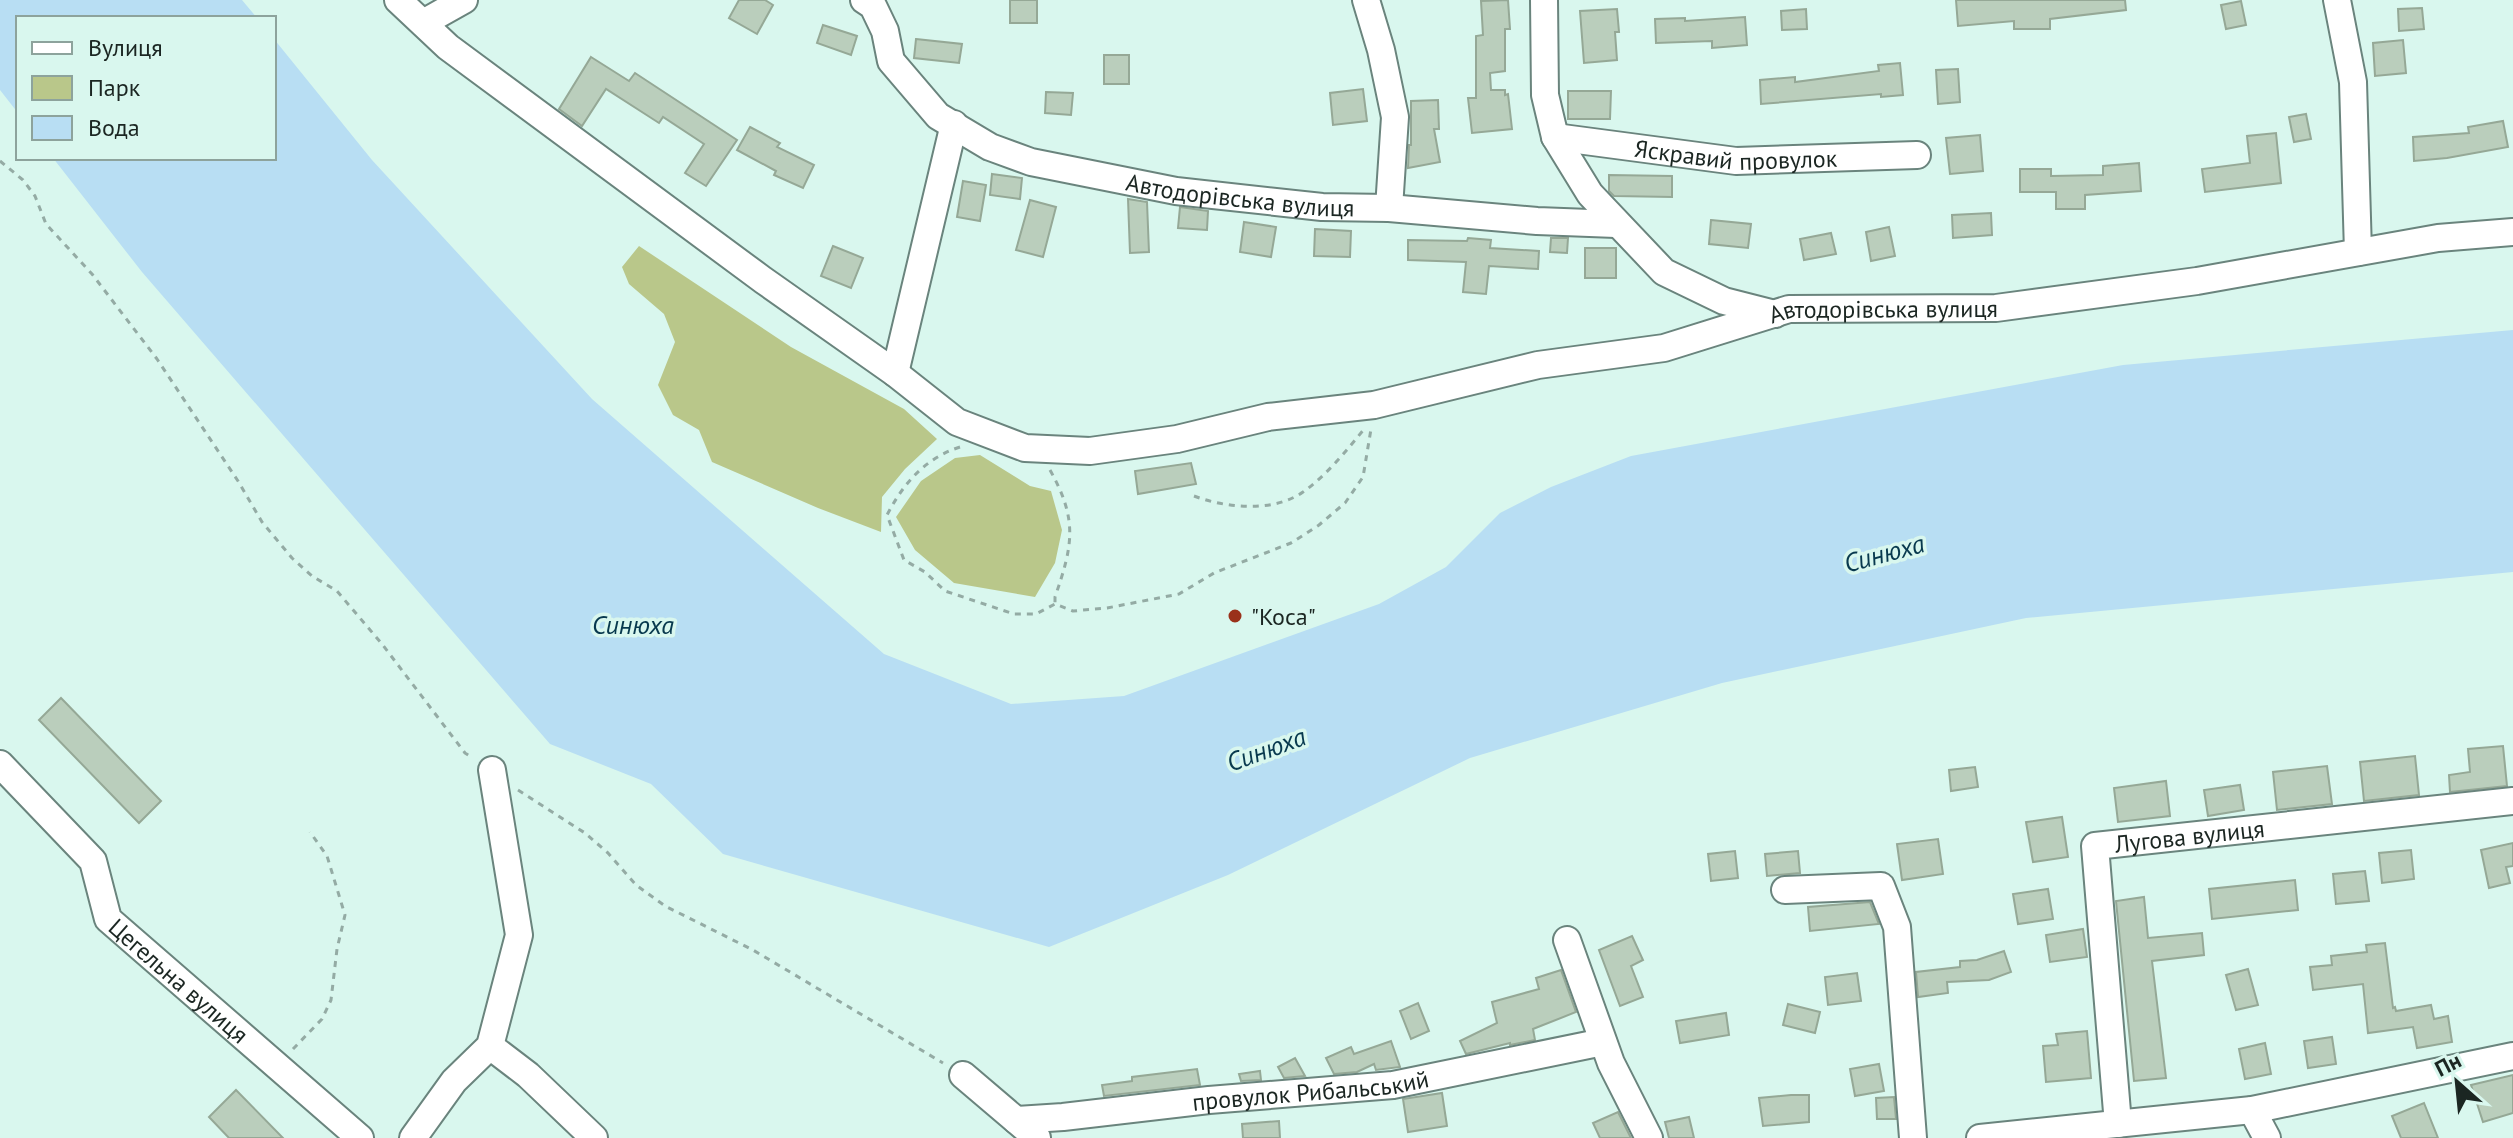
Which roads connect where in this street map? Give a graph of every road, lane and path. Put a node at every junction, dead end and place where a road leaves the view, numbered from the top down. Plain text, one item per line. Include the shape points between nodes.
1 (398, 0) edge
2 (464, 0) edge
3 (864, 0) edge
4 (1366, 0) edge
5 (1544, 0) edge
6 (2337, 0) edge
7 (423, 23) junction
8 (954, 124) junction
9 (1555, 137) junction
10 (1917, 155) dead end
11 (0, 161) edge
12 (1389, 208) junction
13 (1616, 224) junction
14 (2513, 232) edge
15 (2358, 252) junction
16 (1775, 314) junction
17 (895, 373) junction
18 (994, 436) junction
19 (1033, 448) junction
20 (1194, 496) dead end
21 (1055, 604) junction
22 (0, 764) edge
23 (492, 770) junction
24 (2513, 801) edge
25 (310, 832) dead end
26 (1785, 890) dead end
27 (1567, 940) dead end
28 (1603, 1042) junction
29 (490, 1046) junction
30 (2513, 1056) edge
31 (277, 1066) junction
32 (963, 1075) joint
33 (2252, 1110) junction
34 (1016, 1120) junction
35 (2118, 1124) junction
36 (360, 1138) edge
37 (413, 1138) edge
38 (594, 1138) edge
39 (1037, 1138) edge
40 (1649, 1138) edge
41 (1913, 1138) edge
42 (1980, 1138) edge
43 (2267, 1138) edge

1 - 7 street
2 - 7 street
3 - 8 street, Автодорівська вулиця via 873,6 885,31 891,61 938,116
4 - 12 street via 1395,117
5 - 9 street via 1545,95
6 - 15 street via 2353,82
7 - 17 street via 448,47
8 - 12 street, Автодорівська вулиця via 990,147 1031,162 1176,191 1322,207
8 - 17 street
9 - 10 street, Яскравий провулок via 1736,161
9 - 13 street via 1590,194
11 - 23 path via 23,180 46,224 157,359 262,522 292,558 337,591 465,753
12 - 13 street, Автодорівська вулиця
13 - 16 street, Автодорівська вулиця via 1664,272 1724,301
14 - 15 street, Автодорівська вулиця
15 - 16 street, Автодорівська вулиця via 2197,281 1996,308 1789,309
16 - 19 street via 1664,348 1538,365 1374,405 1268,417 1177,439 1090,451
17 - 18 street via 957,422
18 - 19 street
18 - 21 path via 949,451 917,471 887,515 904,560 945,591 1014,614 1036,614
19 - 21 path via 1065,496 1070,522 1069,555
20 - 21 path via 1248,507 1286,500 1331,466 1372,419 1363,477 1345,503 1291,543 1214,573 1179,594 1073,611
22 - 31 street, Цегельна вулиця via 93,861 108,919
23 - 29 street via 519,935
23 - 32 path via 501,781 585,833 636,885 665,906 778,964
24 - 35 street, Лугова вулиця via 2095,846
25 - 31 path via 327,856 345,915 331,1000 322,1019
26 - 41 street via 1881,886 1897,927
27 - 28 street
28 - 34 street, провулок Рибальський via 1393,1085
28 - 40 street
29 - 37 street via 454,1081
29 - 38 street
30 - 33 street
31 - 36 street, Цегельна вулиця
32 - 34 street
33 - 35 street
33 - 43 street
34 - 39 street
35 - 42 street

